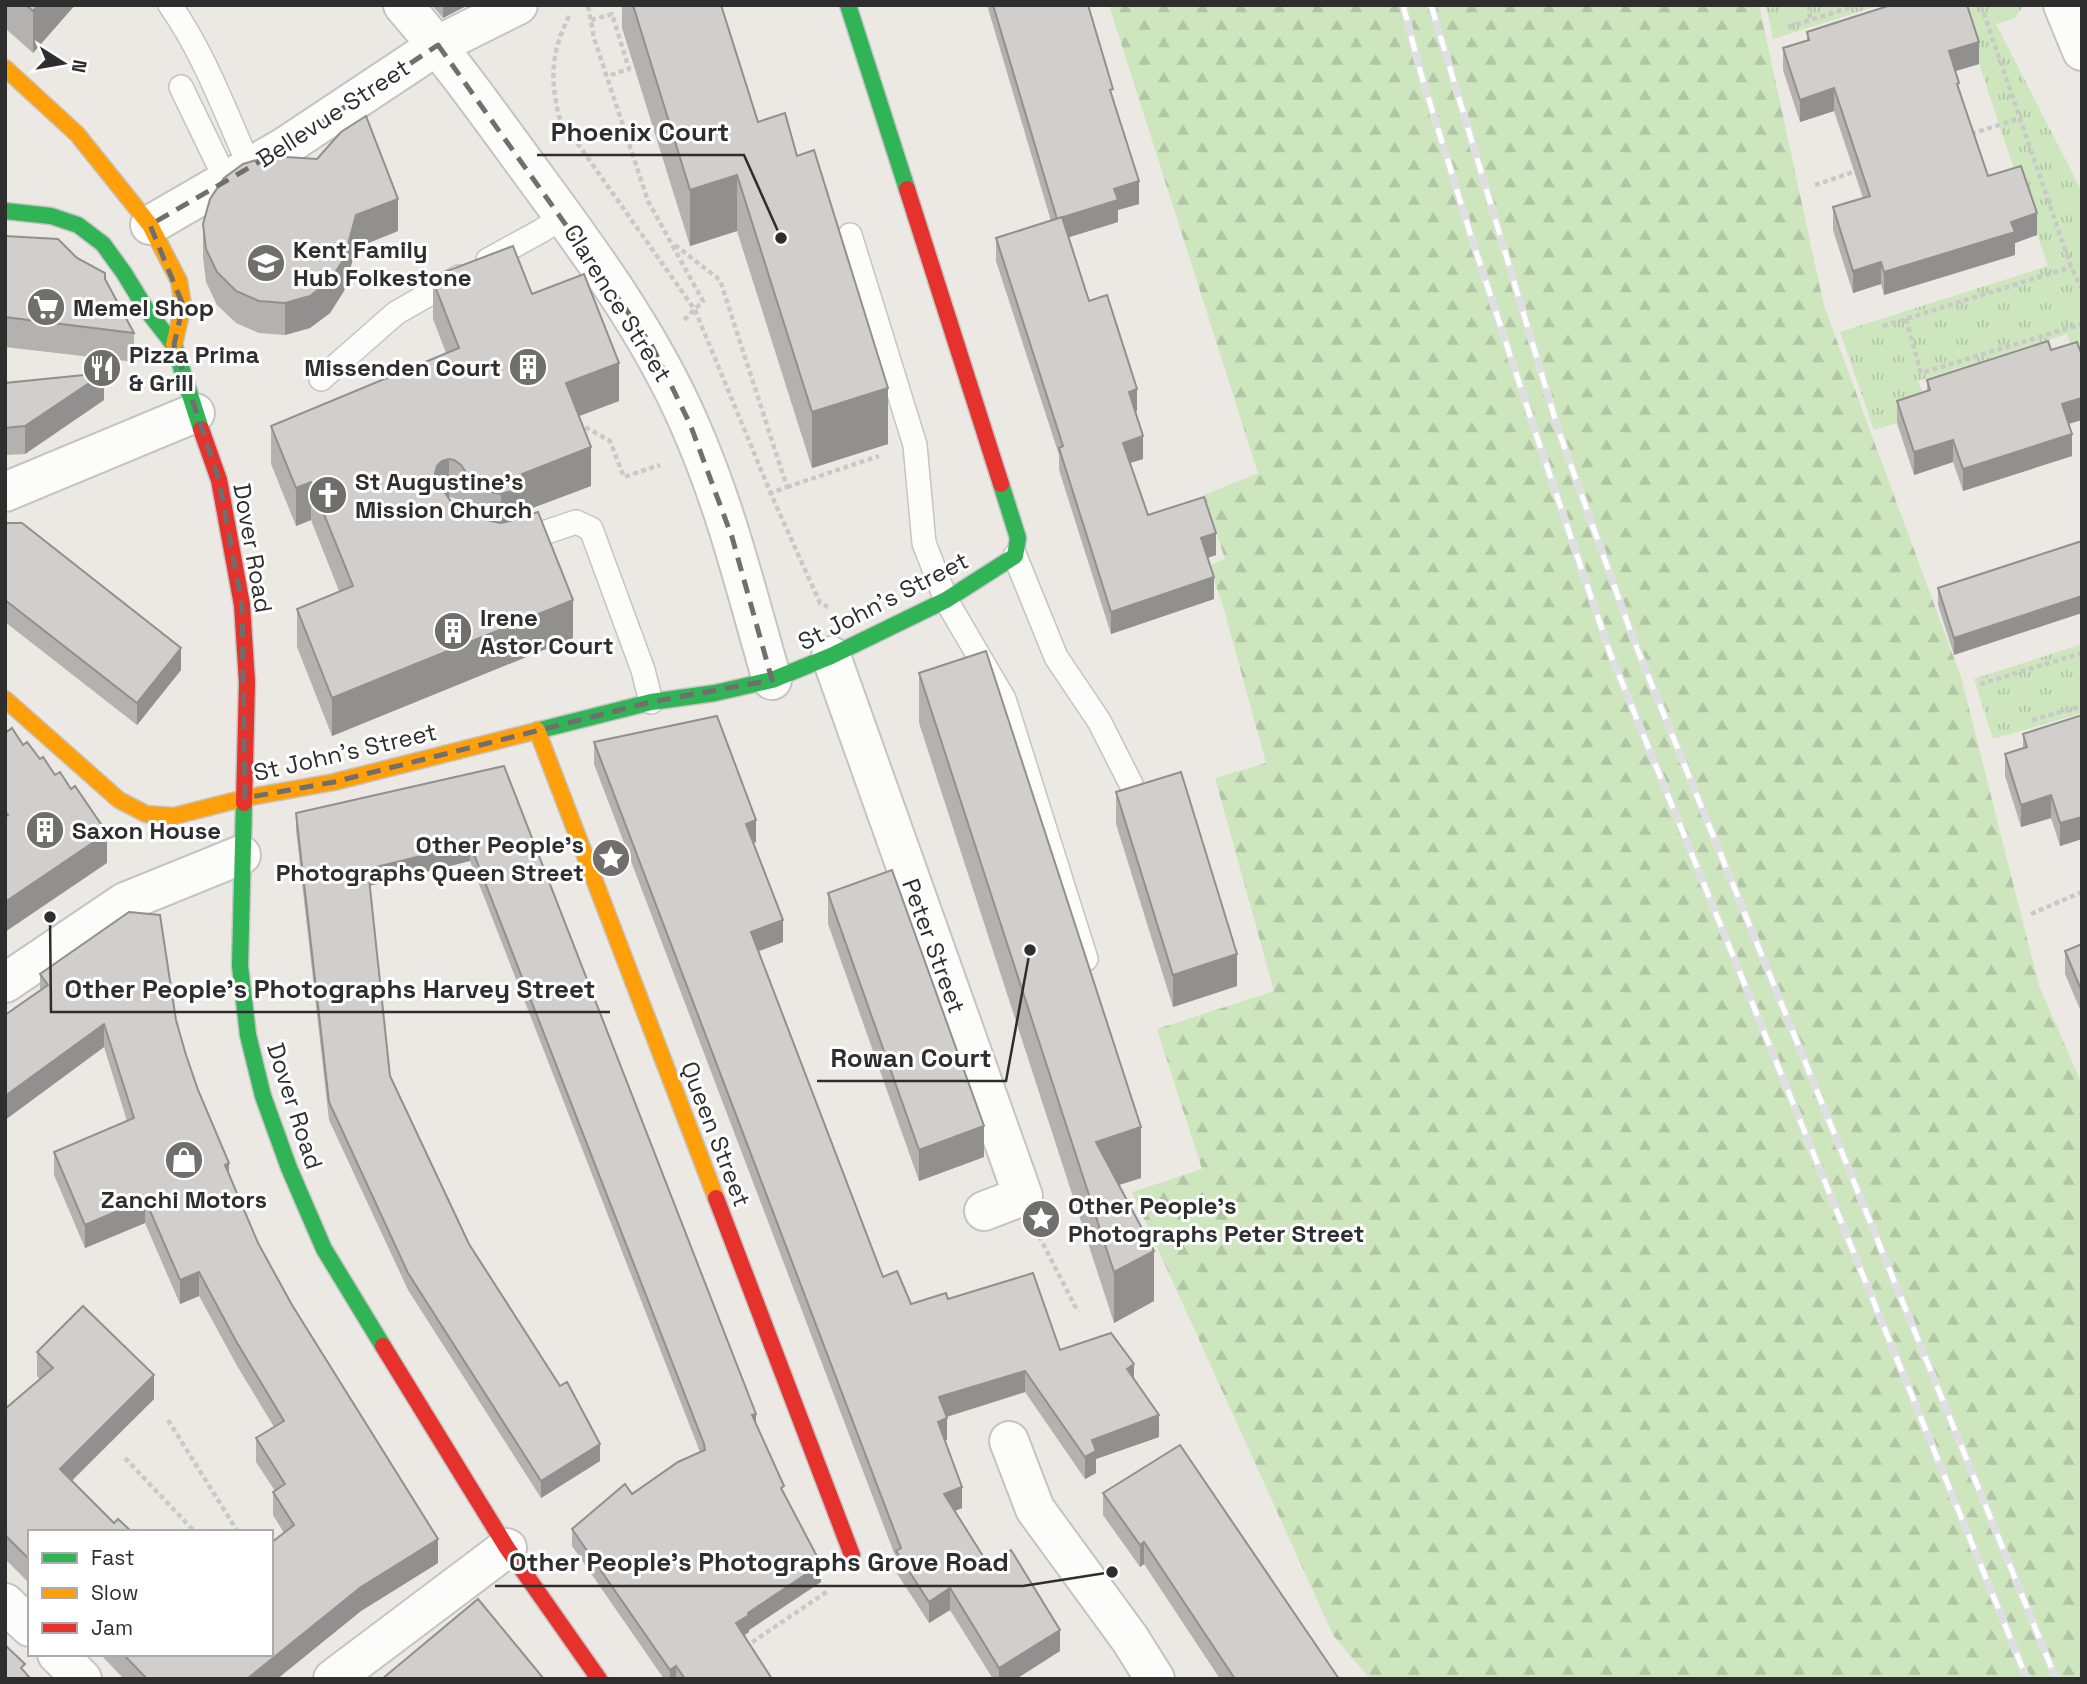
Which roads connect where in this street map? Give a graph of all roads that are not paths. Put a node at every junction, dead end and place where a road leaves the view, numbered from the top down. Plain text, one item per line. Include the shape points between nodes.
1 (170, 5) edge
2 (402, 5) edge
3 (518, 5) edge
4 (848, 5) edge
5 (2063, 5) edge
6 (438, 45) junction
7 (2082, 51) edge
8 (5, 68) edge
9 (181, 87) dead end
10 (238, 173) junction
11 (5, 211) edge
12 (564, 216) junction
13 (150, 225) junction
14 (850, 235) dead end
15 (174, 345) junction
16 (321, 379) dead end
17 (195, 414) junction
18 (5, 492) edge
19 (491, 545) edge
20 (1015, 556) junction
21 (946, 600) junction
22 (831, 656) junction
23 (772, 680) junction
24 (5, 699) edge
25 (651, 702) junction
26 (537, 730) junction
27 (1131, 784) edge
28 (245, 798) junction
29 (241, 855) junction
30 (1086, 959) edge
31 (5, 984) edge
32 (984, 1211) dead end
33 (1009, 1441) dead end
34 (507, 1548) junction
35 (852, 1556) road end
36 (5, 1603) edge
37 (28, 1625) edge
38 (59, 1656) edge
39 (82, 1679) edge
40 (333, 1679) edge
41 (599, 1679) edge
42 (1156, 1679) edge

1 - 10 lane via 206,64
2 - 6 street, Clarence Street
3 - 6 street, Bellevue Street
4 - 20 street via 1018,538
5 - 7 street
6 - 10 street, Bellevue Street
6 - 12 street, Clarence Street
8 - 13 street via 77,134
9 - 10 lane
10 - 13 street, Bellevue Street
11 - 15 street via 51,216 78,225 103,244
12 - 16 lane via 396,313
12 - 23 street, Clarence Street via 652,346 690,424 732,537
13 - 15 street via 178,281 183,305
14 - 21 lane via 915,445 924,543
15 - 17 street, Dover Road
17 - 18 street
17 - 28 street, Dover Road via 219,480 243,605
19 - 25 lane via 502,547 576,522 591,529
20 - 21 street, St John's Street
20 - 27 lane via 1056,657 1099,721
21 - 22 street, St John's Street
21 - 30 lane via 1004,699
22 - 23 street, St John's Street
22 - 32 street, Peter Street via 1023,1196
23 - 25 street, St John's Street
24 - 28 street, St John's Street via 119,800 146,814 174,816
25 - 26 street, St John's Street
26 - 28 street, St John's Street via 334,782
26 - 35 street, Queen Street
28 - 29 street, Dover Road
29 - 31 street via 125,902
29 - 34 street, Dover Road via 240,966 248,1035 263,1096 289,1168 324,1249
33 - 42 street via 1035,1508
34 - 40 street
34 - 41 street, Dover Road
36 - 37 street
38 - 39 street

